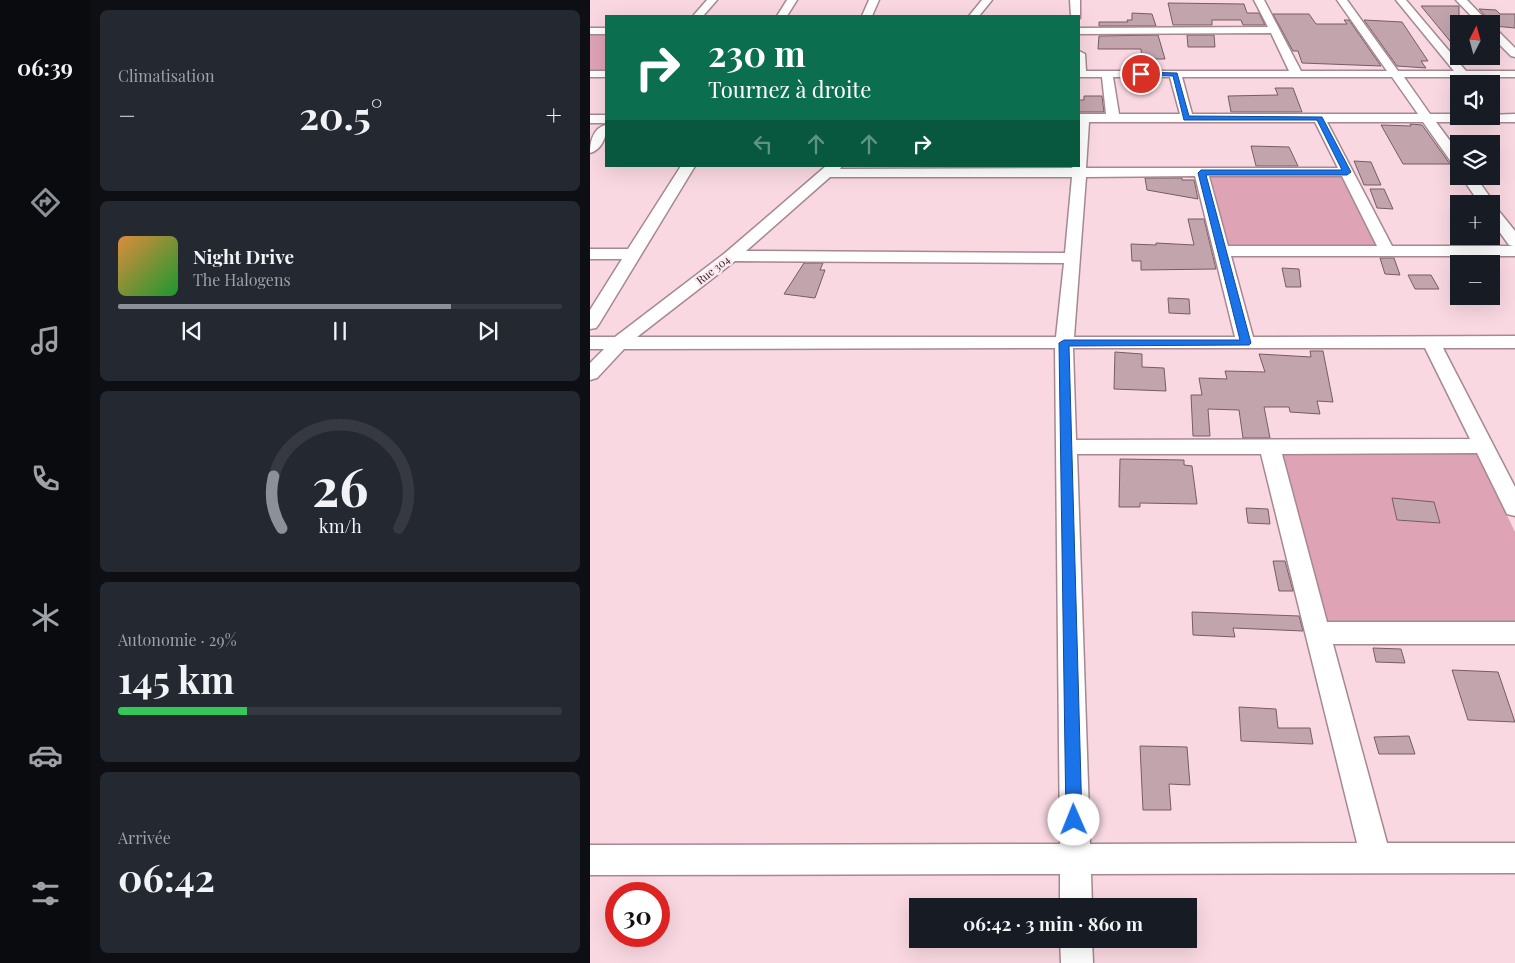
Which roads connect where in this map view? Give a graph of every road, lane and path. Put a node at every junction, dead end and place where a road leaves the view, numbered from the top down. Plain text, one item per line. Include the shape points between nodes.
1 (712, 0) edge
2 (792, 0) edge
3 (874, 0) edge
4 (987, 0) edge
5 (1075, 0) edge
6 (1259, 0) edge
7 (1342, 0) edge
8 (1400, 0) edge
9 (1461, 0) edge
10 (699, 15) edge
11 (783, 15) edge
12 (868, 15) edge
13 (975, 15) edge
14 (1076, 15) edge
15 (1476, 15) edge
16 (1274, 30) junction
17 (590, 31) edge
18 (605, 31) edge
19 (1080, 31) edge
20 (1500, 39) edge
21 (1515, 54) edge
22 (590, 74) edge
23 (605, 74) edge
24 (1080, 74) edge
25 (1107, 74) junction
26 (1175, 74) junction
27 (1297, 74) junction
28 (1395, 74) junction
29 (1464, 74) junction
30 (1515, 74) edge
31 (1081, 118) edge
32 (1113, 118) junction
33 (1187, 118) junction
34 (1319, 118) junction
35 (1426, 118) junction
36 (1509, 118) edge
37 (590, 119) edge
38 (605, 119) edge
39 (605, 130) edge
40 (1515, 132) edge
41 (1080, 146) edge
42 (590, 149) edge
43 (1450, 151) edge
44 (687, 167) edge
45 (1079, 167) edge
46 (831, 170) edge
47 (1347, 172) junction
48 (1079, 173) junction
49 (1201, 173) junction
50 (1500, 221) edge
51 (1515, 242) edge
52 (1387, 251) junction
53 (1515, 251) edge
54 (1222, 252) junction
55 (590, 254) edge
56 (634, 254) junction
57 (731, 256) junction
58 (1073, 258) junction
59 (590, 324) edge
60 (1431, 342) junction
61 (1515, 342) edge
62 (590, 343) edge
63 (619, 343) junction
64 (1064, 343) junction
65 (1246, 343) junction
66 (590, 374) edge
67 (1484, 446) junction
68 (1066, 447) junction
69 (1270, 447) junction
70 (1515, 508) edge
71 (1318, 633) junction
72 (1515, 633) edge
73 (1515, 858) edge
74 (1075, 859) junction
75 (1376, 859) junction
76 (590, 860) edge
77 (1076, 898) edge
78 (1076, 948) edge
79 (1077, 963) edge

1 - 10 street
2 - 11 street
3 - 12 street
4 - 13 street
5 - 14 street
6 - 16 street
7 - 28 street
8 - 29 street
9 - 15 street
16 - 19 street
16 - 27 street
17 - 18 street
20 - 21 street
22 - 23 street
24 - 25 street
25 - 26 street
25 - 32 street
26 - 27 street
26 - 33 street
27 - 28 street
28 - 29 street
28 - 35 street
29 - 30 street
31 - 32 street
31 - 41 street
32 - 33 street
33 - 34 street
34 - 35 street
34 - 47 street
35 - 36 street
35 - 43 street
36 - 40 street
37 - 38 street
39 - 42 street
44 - 56 street
45 - 48 street
46 - 48 street
46 - 57 street, Rue 304
47 - 49 street
47 - 52 street
48 - 49 street
48 - 58 street
49 - 54 street
50 - 51 street
52 - 53 street
52 - 54 street
54 - 65 street
55 - 56 street
56 - 59 street
57 - 58 street
57 - 63 street, Rue 304
58 - 64 street
60 - 61 street
60 - 65 street
60 - 67 street
62 - 63 street
63 - 64 street
63 - 66 street, Rue 304
64 - 65 street
64 - 68 street
67 - 69 street
67 - 70 street
68 - 69 street
68 - 74 street
69 - 71 street
71 - 72 street
71 - 75 street
73 - 75 street
74 - 75 street
74 - 76 street
74 - 77 street
78 - 79 street

